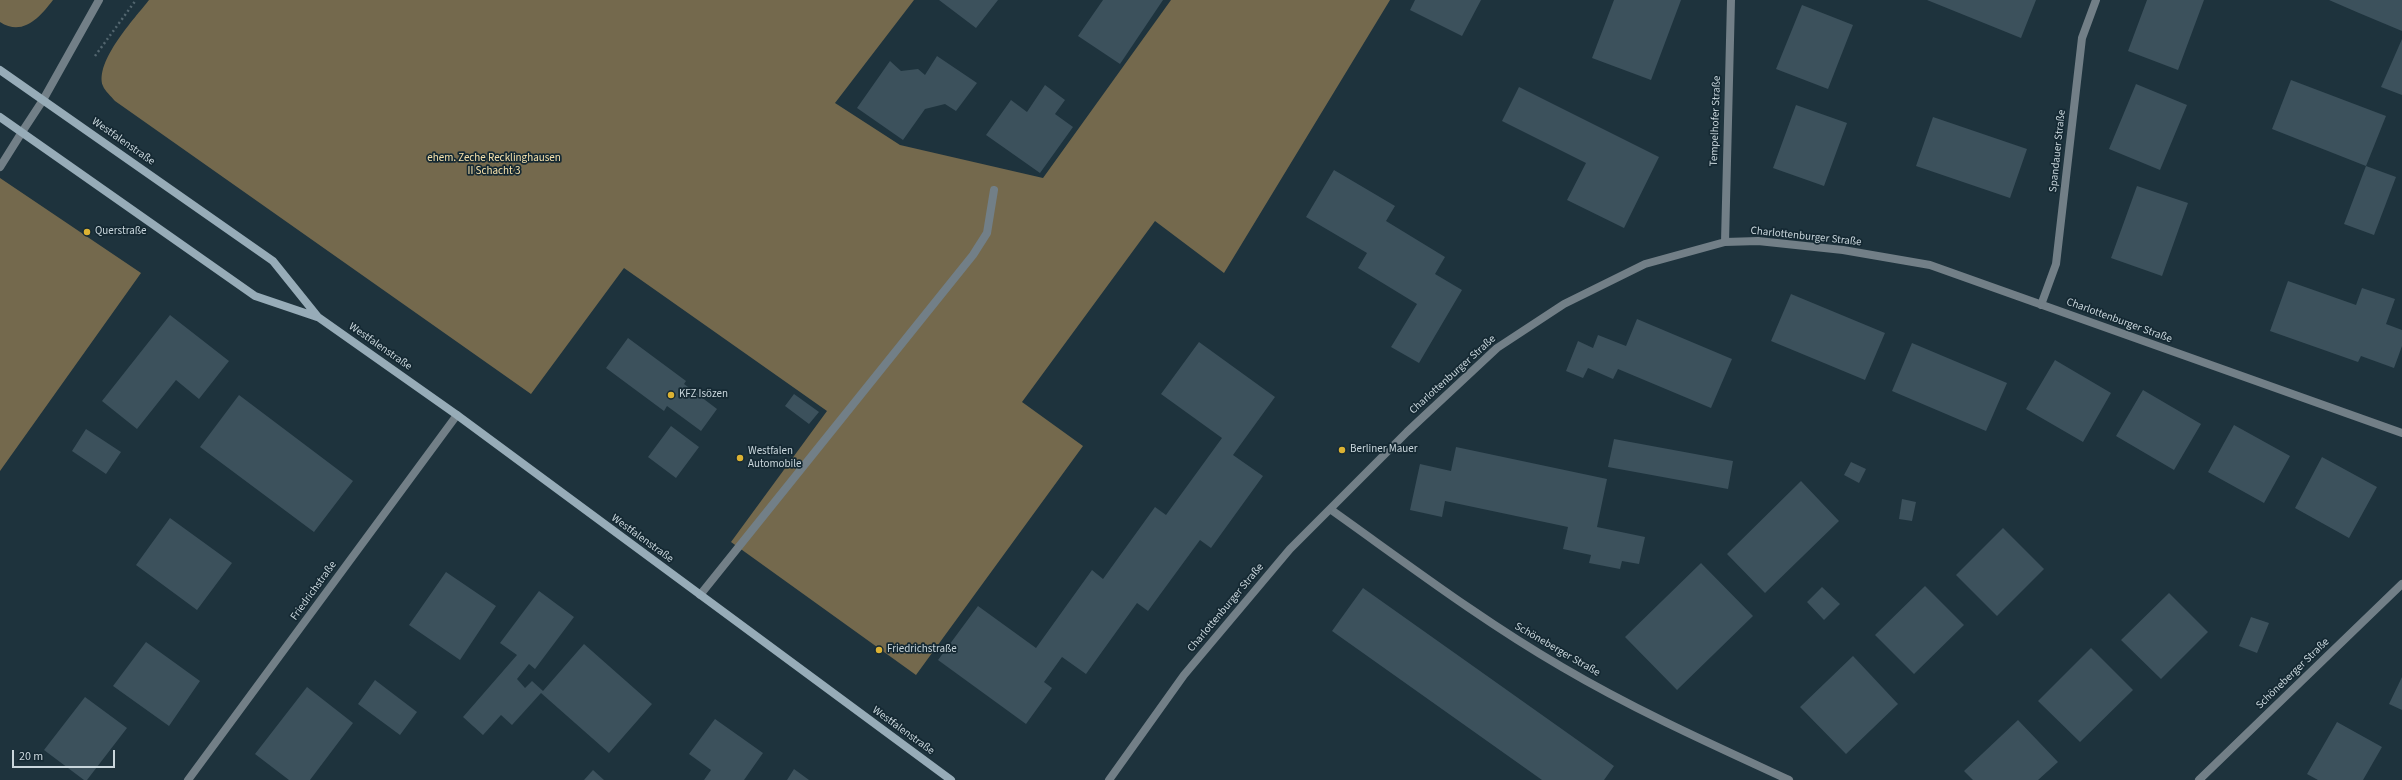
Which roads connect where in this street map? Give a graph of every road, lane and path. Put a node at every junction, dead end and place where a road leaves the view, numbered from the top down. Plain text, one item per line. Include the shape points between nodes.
1 (99, 0) edge
2 (1731, 0) edge
3 (2096, 0) edge
4 (0, 70) edge
5 (43, 100) junction
6 (0, 117) edge
7 (22, 132) junction
8 (0, 167) edge
9 (994, 190) dead end
10 (1725, 242) junction
11 (2041, 305) junction
12 (318, 317) junction
13 (457, 415) junction
14 (2402, 433) edge
15 (1330, 509) junction
16 (2402, 584) edge
17 (700, 595) junction
18 (188, 780) edge
19 (951, 780) edge
20 (1109, 780) edge
21 (1789, 780) edge
22 (2199, 780) edge

1 - 5 street
2 - 10 street, Tempelhofer Straße
3 - 11 street, Spandauer Straße via 2082,38 2056,264
4 - 5 main road, Westfalenstraße
5 - 7 street
5 - 12 main road, Westfalenstraße via 273,261
6 - 7 main road, Westfalenstraße
7 - 8 street
7 - 12 main road, Westfalenstraße via 255,296
9 - 17 street via 987,233 973,255
10 - 11 street, Charlottenburger Straße via 1758,241 1835,249 1930,265
10 - 15 street, Charlottenburger Straße via 1645,264 1564,304 1497,348
11 - 14 street, Charlottenburger Straße
12 - 13 main road, Westfalenstraße
13 - 17 main road, Westfalenstraße
13 - 18 street, Friedrichstraße
15 - 20 street, Charlottenburger Straße via 1290,549 1184,675
15 - 21 street, Schöneberger Straße via 1500,629 1563,668 1680,730
16 - 22 street, Schöneberger Straße
17 - 19 main road, Westfalenstraße

